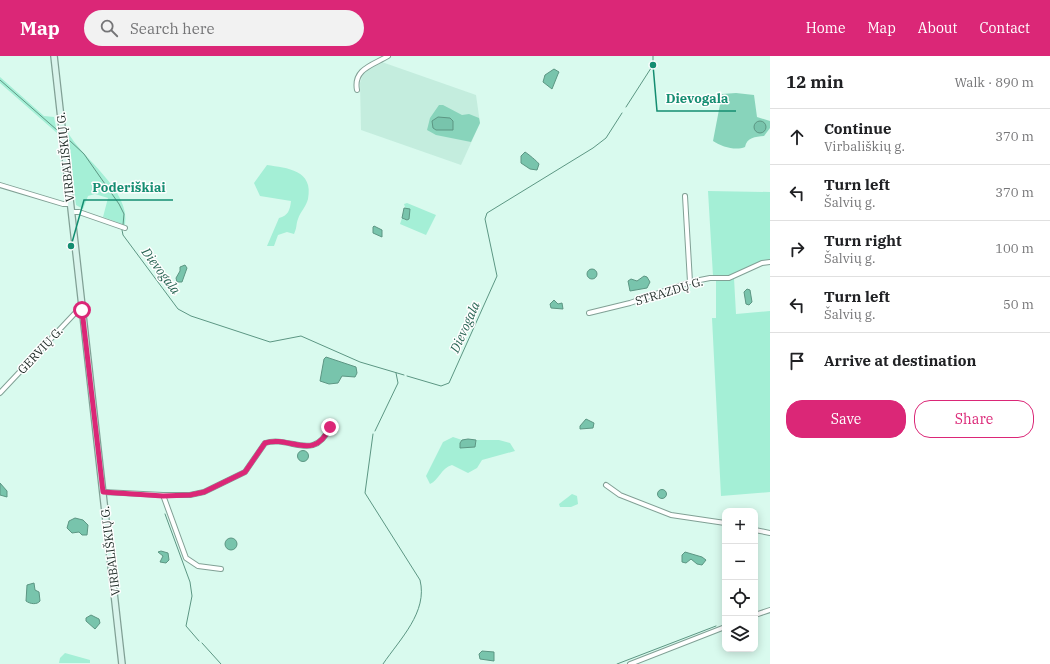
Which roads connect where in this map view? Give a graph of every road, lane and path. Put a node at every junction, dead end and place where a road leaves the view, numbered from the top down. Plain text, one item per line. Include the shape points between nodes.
1 (54, 56) edge
2 (388, 56) edge
3 (357, 90) dead end
4 (0, 185) edge
5 (685, 196) dead end
6 (70, 204) junction
7 (71, 212) junction
8 (126, 228) dead end
9 (770, 262) edge
10 (690, 282) junction
11 (82, 310) junction
12 (589, 313) dead end
13 (0, 393) edge
14 (330, 427) dead end
15 (606, 485) dead end
16 (103, 492) junction
17 (163, 496) junction
18 (722, 523) edge
19 (758, 531) edge
20 (770, 533) edge
21 (221, 569) dead end
22 (770, 610) edge
23 (758, 614) edge
24 (722, 628) edge
25 (122, 664) edge
26 (630, 664) edge

1 - 6 main road, VIRBALIŠKIŲ G.
2 - 3 street via 370,65 360,74 356,81
4 - 6 street
5 - 10 street
6 - 7 main road, VIRBALIŠKIŲ G.
7 - 8 street via 79,212
7 - 11 main road, VIRBALIŠKIŲ G.
9 - 10 street, STRAZDŲ G. via 729,278
10 - 12 street, STRAZDŲ G. via 630,303
11 - 13 street, GERVIŲ G. via 77,311
11 - 16 main road, VIRBALIŠKIŲ G.
14 - 17 street via 323,439 313,445 301,446 275,441 265,443 245,472 204,492
15 - 18 street via 620,495 671,515
16 - 17 street
16 - 25 main road, VIRBALIŠKIŲ G.
17 - 21 street via 186,558 198,566
19 - 20 street
22 - 23 street
24 - 26 street

